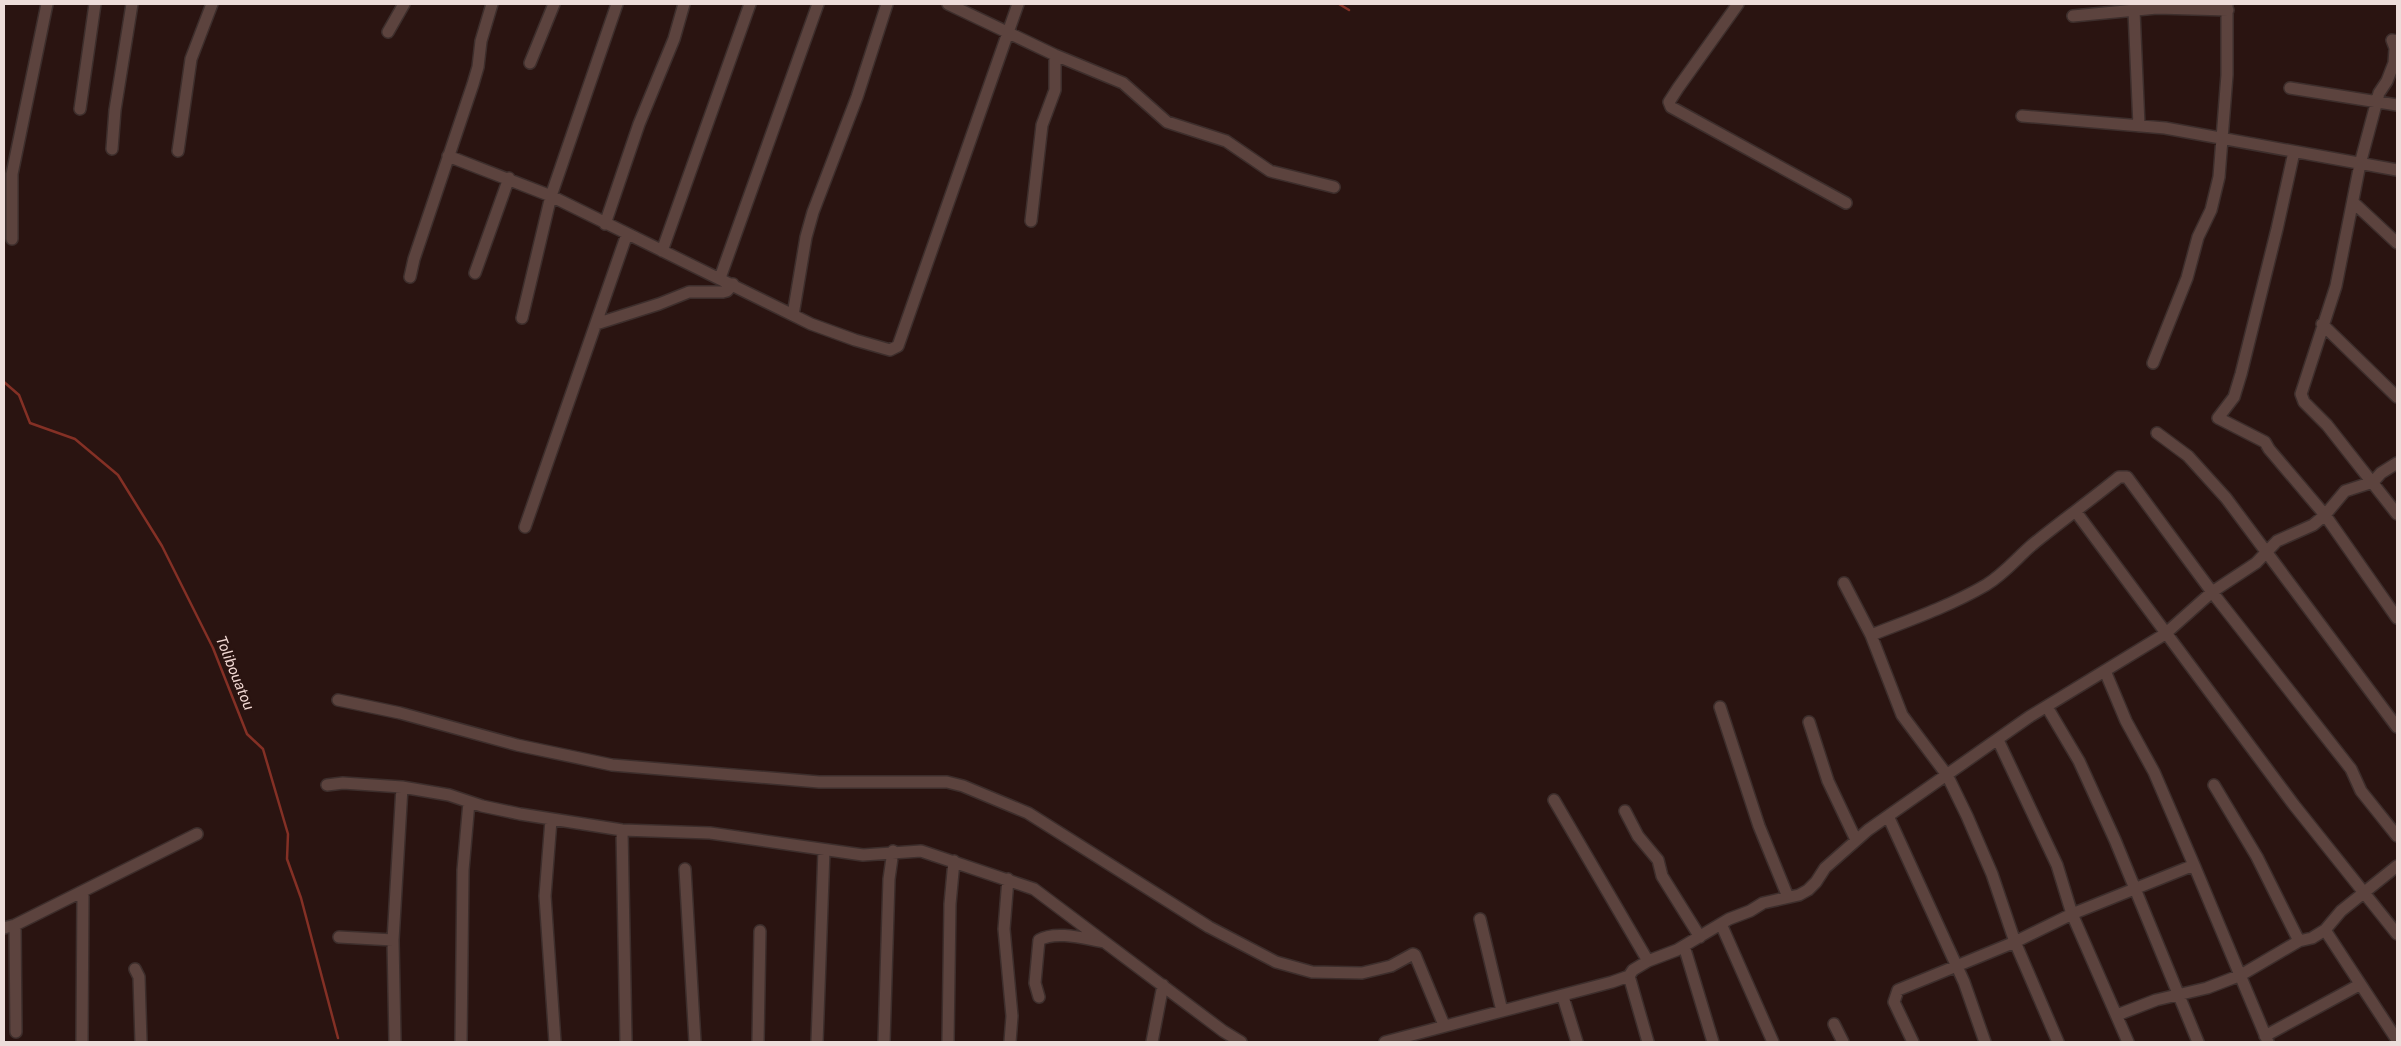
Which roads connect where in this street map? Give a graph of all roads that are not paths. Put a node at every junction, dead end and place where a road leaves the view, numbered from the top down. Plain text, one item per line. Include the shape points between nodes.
1 (47, 4) edge
2 (95, 4) edge
3 (132, 4) edge
4 (212, 4) edge
5 (404, 4) edge
6 (492, 4) edge
7 (554, 4) edge
8 (617, 4) edge
9 (684, 4) edge
10 (750, 4) edge
11 (818, 4) edge
12 (888, 4) edge
13 (951, 4) edge
14 (1018, 4) edge
15 (1738, 4) edge
16 (2228, 7) edge
17 (2139, 8) edge
18 (2073, 16) dead end
19 (388, 32) dead end
20 (1008, 33) junction
21 (2397, 41) edge
22 (1055, 55) junction
23 (530, 64) dead end
24 (2290, 88) dead end
25 (2378, 101) junction
26 (2397, 105) edge
27 (80, 109) dead end
28 (2022, 116) dead end
29 (2139, 126) junction
30 (2223, 138) junction
31 (112, 149) dead end
32 (178, 150) dead end
33 (2294, 152) junction
34 (448, 156) junction
35 (2360, 164) junction
36 (2397, 170) edge
37 (509, 178) junction
38 (1334, 187) dead end
39 (551, 196) junction
40 (1846, 202) dead end
41 (2353, 202) junction
42 (1031, 221) dead end
43 (605, 224) junction
44 (627, 234) junction
45 (12, 239) dead end
46 (2397, 243) edge
47 (662, 251) junction
48 (475, 273) dead end
49 (410, 277) dead end
50 (720, 278) junction
51 (733, 284) junction
52 (793, 315) junction
53 (522, 318) dead end
54 (596, 324) junction
55 (2322, 324) junction
56 (2153, 364) dead end
57 (2397, 396) edge
58 (2156, 433) dead end
59 (2397, 463) edge
60 (2373, 482) junction
61 (2076, 512) junction
62 (2397, 514) edge
63 (2326, 515) junction
64 (525, 527) dead end
65 (2265, 553) junction
66 (1844, 583) dead end
67 (2212, 592) junction
68 (2397, 618) edge
69 (2165, 634) junction
70 (1871, 635) junction
71 (2106, 671) junction
72 (338, 700) dead end
73 (1720, 707) dead end
74 (2048, 707) junction
75 (1809, 722) dead end
76 (2397, 727) edge
77 (1998, 740) junction
78 (1947, 775) junction
79 (327, 785) dead end
80 (2214, 785) dead end
81 (402, 788) junction
82 (1554, 800) dead end
83 (469, 802) junction
84 (1625, 811) dead end
85 (1888, 816) junction
86 (552, 820) junction
87 (622, 830) junction
88 (197, 834) dead end
89 (2397, 836) edge
90 (1856, 840) junction
91 (824, 850) junction
92 (893, 851) junction
93 (954, 861) junction
94 (2194, 865) junction
95 (2397, 866) edge
96 (685, 869) dead end
97 (1008, 879) junction
98 (2135, 890) junction
99 (2364, 891) junction
100 (83, 893) junction
101 (1788, 897) junction
102 (2072, 914) junction
103 (1480, 919) dead end
104 (1721, 924) junction
105 (16, 925) junction
106 (4, 928) edge
107 (2325, 930) junction
108 (760, 931) dead end
109 (2397, 934) edge
110 (339, 937) dead end
111 (1700, 937) junction
112 (393, 940) junction
113 (2299, 941) junction
114 (1106, 942) junction
115 (2015, 942) junction
116 (1684, 946) junction
117 (1648, 961) junction
118 (1957, 966) junction
119 (136, 968) dead end
120 (2241, 975) junction
121 (1629, 976) junction
122 (1163, 985) junction
123 (2359, 985) junction
124 (2179, 996) junction
125 (1039, 997) dead end
126 (1563, 997) junction
127 (1502, 1011) junction
128 (2117, 1015) junction
129 (1834, 1024) dead end
130 (1444, 1025) junction
131 (16, 1032) dead end
132 (2266, 1039) edge
133 (2397, 1040) edge
134 (82, 1042) edge
135 (141, 1042) edge
136 (396, 1042) edge
137 (461, 1042) edge
138 (554, 1042) edge
139 (626, 1042) edge
140 (695, 1042) edge
141 (758, 1042) edge
142 (817, 1042) edge
143 (884, 1042) edge
144 (948, 1042) edge
145 (1010, 1042) edge
146 (1152, 1042) edge
147 (1241, 1042) edge
148 (1385, 1042) edge
149 (1577, 1042) edge
150 (1648, 1042) edge
151 (1713, 1042) edge
152 (1773, 1042) edge
153 (1842, 1042) edge
154 (1913, 1042) edge
155 (1985, 1042) edge
156 (2058, 1042) edge
157 (2128, 1042) edge
158 (2198, 1042) edge

1 - 45 street via 12,174
2 - 27 street
3 - 31 street
4 - 32 street via 191,59
5 - 19 street
6 - 34 street via 480,41 478,67
7 - 23 street
8 - 39 street
9 - 43 street via 674,40 639,124
10 - 47 street
11 - 50 street
12 - 52 street via 857,98 813,212
13 - 20 street
14 - 20 street
15 - 40 street via 1678,88 1670,102 1671,107
16 - 17 street
16 - 30 street
17 - 18 street
17 - 29 street
20 - 22 street
20 - 52 street via 898,346 890,350 855,340
21 - 25 street via 2392,40 2394,63
22 - 38 street via 1123,83 1167,122 1226,141 1270,171
22 - 42 street via 1054,90 1042,125
24 - 25 street
25 - 26 street
25 - 35 street
28 - 29 street
29 - 30 street
30 - 33 street
30 - 56 street via 2211,210 2198,237 2187,278
33 - 35 street
33 - 63 street via 2241,374 2234,397 2218,418 2265,442
34 - 37 street
34 - 49 street
35 - 36 street
35 - 41 street
37 - 39 street
37 - 48 street
39 - 43 street
39 - 53 street
41 - 46 street
41 - 55 street via 2336,286
43 - 44 street
44 - 47 street
44 - 54 street
47 - 50 street
50 - 51 street
51 - 52 street
51 - 54 street via 727,291 689,292
54 - 64 street
55 - 57 street
55 - 60 street via 2301,388 2301,398
58 - 65 street via 2202,469
59 - 60 street
60 - 62 street
60 - 63 street via 2344,490
61 - 67 street via 2119,477 2127,477
61 - 69 street
61 - 70 street via 2009,565 2003,574 1965,596
63 - 65 street via 2313,525 2277,541
63 - 68 street
65 - 67 street via 2244,572
65 - 76 street
66 - 70 street
67 - 69 street
67 - 89 street via 2351,769 2361,791
69 - 71 street
69 - 99 street via 2294,805
70 - 78 street via 1902,715
71 - 74 street
71 - 94 street
72 - 130 street via 612,765 819,782 936,781 963,786 1028,813 1209,927 1276,962 1312,972 1362,973 1391,966 1416,955
73 - 101 street via 1759,826
74 - 77 street
74 - 98 street via 2079,761
75 - 90 street via 1828,781
77 - 78 street
77 - 102 street via 2057,865
78 - 85 street
78 - 115 street via 1992,874
79 - 81 street via 343,783
80 - 113 street via 2257,857
81 - 83 street via 448,795
81 - 112 street
82 - 117 street
83 - 86 street
83 - 137 street via 463,870
84 - 111 street via 1638,836 1658,860 1662,876
85 - 90 street
85 - 118 street
86 - 87 street
86 - 138 street via 545,896
87 - 91 street via 710,833
87 - 139 street
88 - 100 street
90 - 101 street via 1808,890
91 - 92 street via 863,855
91 - 142 street
92 - 93 street via 921,851
92 - 143 street
93 - 97 street
93 - 144 street via 950,904
94 - 98 street
94 - 120 street
95 - 99 street
96 - 140 street
97 - 114 street via 1042,894
97 - 145 street via 1004,929 1012,1016
98 - 102 street
98 - 124 street
99 - 107 street via 2341,910
99 - 109 street
100 - 105 street
100 - 134 street
101 - 104 street via 1763,903
102 - 115 street
102 - 128 street
103 - 127 street
104 - 111 street
104 - 152 street
105 - 106 street
105 - 131 street
107 - 113 street
107 - 123 street
108 - 141 street
110 - 112 street
111 - 116 street
112 - 136 street
113 - 120 street
114 - 122 street
114 - 125 street via 1050,936 1039,940 1035,983
115 - 118 street
115 - 156 street
116 - 117 street
116 - 151 street
117 - 121 street
118 - 154 street via 1898,990 1894,1002
118 - 155 street
119 - 135 street
120 - 124 street
120 - 132 street
121 - 126 street
121 - 150 street
122 - 146 street
122 - 147 street
123 - 132 street
123 - 133 street
124 - 128 street via 2156,1000
124 - 158 street
126 - 127 street
126 - 149 street
127 - 130 street
128 - 157 street
129 - 153 street
130 - 148 street

